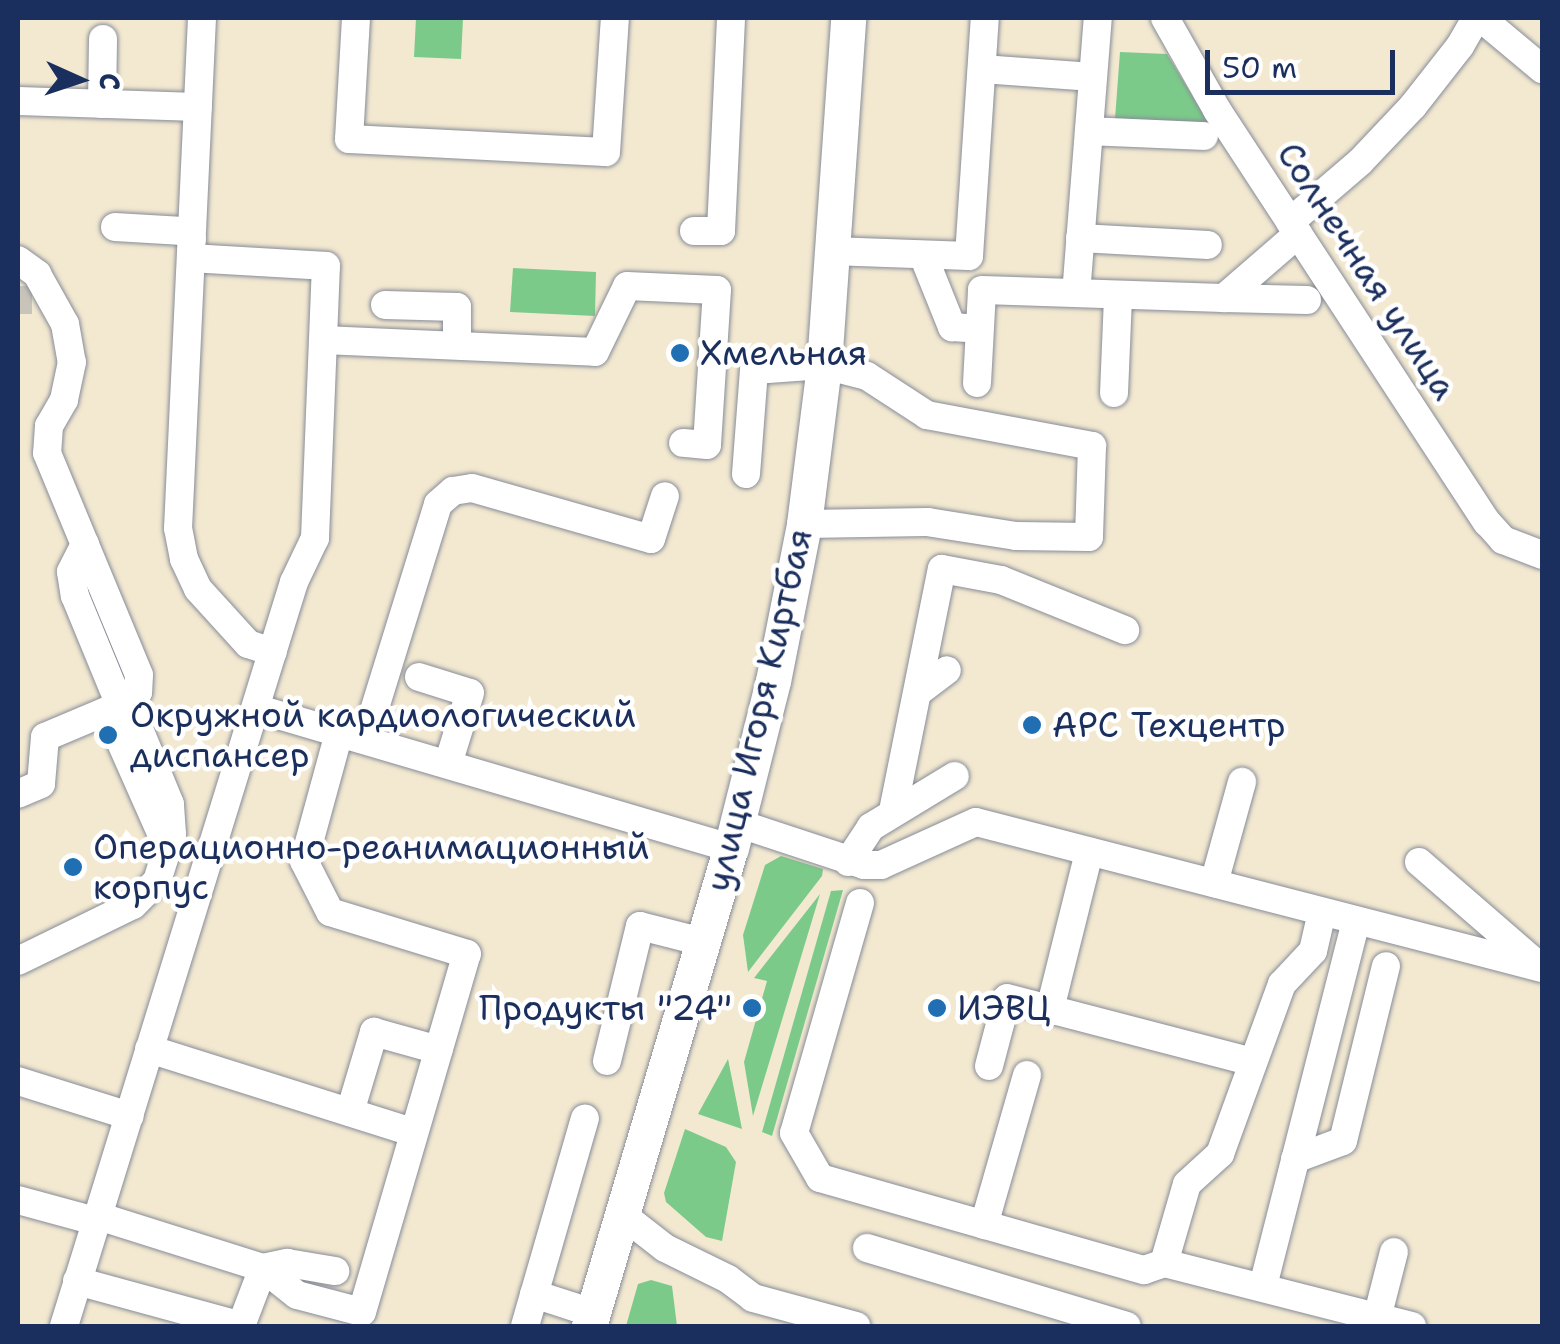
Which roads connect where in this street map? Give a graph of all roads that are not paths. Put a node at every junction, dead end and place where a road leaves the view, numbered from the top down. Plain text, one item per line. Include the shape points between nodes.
1 (202, 18) edge
2 (356, 18) edge
3 (615, 18) edge
4 (731, 18) edge
5 (848, 18) edge
6 (985, 18) edge
7 (1098, 18) edge
8 (1165, 18) edge
9 (1478, 18) edge
10 (103, 38) dead end
11 (1542, 69) edge
12 (982, 70) junction
13 (1093, 77) junction
14 (18, 101) edge
15 (102, 104) junction
16 (198, 107) junction
17 (1088, 131) junction
18 (1204, 136) dead end
19 (115, 227) dead end
20 (1294, 228) junction
21 (694, 231) dead end
22 (1080, 238) junction
23 (1208, 244) dead end
24 (192, 248) junction
25 (831, 252) junction
26 (924, 255) junction
27 (18, 260) edge
28 (1077, 282) dead end
29 (1118, 296) junction
30 (1224, 298) junction
31 (1307, 300) dead end
32 (386, 305) dead end
33 (980, 329) junction
34 (323, 340) junction
35 (457, 345) junction
36 (824, 365) junction
37 (977, 383) dead end
38 (1114, 393) dead end
39 (683, 443) dead end
40 (746, 474) dead end
41 (665, 496) dead end
42 (804, 524) junction
43 (1533, 553) edge
44 (1125, 630) dead end
45 (273, 652) junction
46 (947, 670) dead end
47 (419, 677) dead end
48 (918, 692) junction
49 (118, 706) junction
50 (258, 708) junction
51 (352, 736) junction
52 (448, 764) junction
53 (955, 776) dead end
54 (1242, 782) dead end
55 (18, 794) edge
56 (892, 811) junction
57 (734, 836) junction
58 (1089, 852) junction
59 (848, 862) junction
60 (1418, 862) dead end
61 (1214, 883) junction
62 (860, 903) dead end
63 (1322, 913) junction
64 (1356, 922) junction
65 (703, 942) junction
66 (18, 961) edge
67 (1386, 966) dead end
68 (1540, 966) edge
69 (1050, 1009) junction
70 (150, 1049) junction
71 (439, 1050) junction
72 (606, 1060) dead end
73 (1253, 1062) junction
74 (989, 1066) dead end
75 (1027, 1076) dead end
76 (18, 1081) edge
77 (350, 1112) junction
78 (130, 1116) junction
79 (586, 1118) dead end
80 (413, 1132) junction
81 (1295, 1160) junction
82 (18, 1200) edge
83 (624, 1216) junction
84 (97, 1219) junction
85 (984, 1224) junction
86 (867, 1248) dead end
87 (1394, 1252) dead end
88 (1164, 1263) junction
89 (263, 1268) junction
90 (335, 1270) dead end
91 (78, 1281) junction
92 (1262, 1286) junction
93 (534, 1294) junction
94 (753, 1298) junction
95 (146, 1314) edge
96 (1376, 1318) junction
97 (591, 1320) edge
98 (64, 1326) edge
99 (241, 1326) edge
100 (525, 1326) edge
101 (759, 1326) edge
102 (856, 1326) edge
103 (1127, 1326) edge
104 (1412, 1326) edge

1 - 16 street
2 - 3 street via 350,139 606,152
4 - 21 street via 720,231
5 - 25 main road, улица Игоря Киртбая
6 - 12 street
7 - 13 street
8 - 20 street, Солнечная улица
9 - 11 street
9 - 20 street via 1436,79
10 - 15 street
12 - 13 street
12 - 26 street via 969,256
13 - 17 street
14 - 15 street
15 - 16 street
16 - 24 street
17 - 18 street
17 - 22 street
19 - 24 street via 183,231
20 - 30 street
20 - 43 street, Солнечная улица via 1487,522 1503,540
22 - 23 street
22 - 28 street
24 - 34 street via 326,266
24 - 45 street via 178,528 184,560 228,624 248,644
25 - 26 street
25 - 36 main road, улица Игоря Киртбая
26 - 33 street via 952,327
27 - 49 street via 37,274 65,324 72,362 64,400 49,426 47,454 85,544 71,572 75,596
29 - 30 street
29 - 33 street via 982,290
29 - 38 street
30 - 31 street
32 - 35 street via 457,307
33 - 37 street
34 - 35 street
34 - 45 street via 314,538
35 - 39 street via 595,352 627,286 716,290 707,445
36 - 40 street via 754,370
36 - 42 main road, улица Игоря Киртбая
36 - 42 street via 866,376 927,415 1092,446 1089,537 1016,536 928,522
41 - 51 street via 651,539 472,488 453,490 438,504
42 - 57 main road, улица Игоря Киртбая
44 - 48 street via 1001,580 942,569
45 - 50 street
46 - 48 street
47 - 52 street via 470,693
48 - 56 street
49 - 55 street via 45,737 40,784
49 - 66 street via 169,850 146,896
50 - 51 street
50 - 70 street
51 - 52 street
51 - 71 street via 304,861 330,912 467,954
52 - 57 street
53 - 56 street
54 - 61 street
56 - 59 street via 871,827
57 - 59 street
57 - 65 main road, улица Игоря Киртбая
58 - 59 street via 976,822 880,864
58 - 61 street
58 - 69 street
60 - 68 street
61 - 63 street
62 - 85 street via 794,1133 820,1178
63 - 64 street
63 - 73 street via 1313,951 1282,984
64 - 68 street
64 - 81 street
65 - 72 street via 640,926
65 - 83 main road, улица Игоря Киртбая
67 - 81 street via 1343,1140
69 - 73 street
69 - 74 street via 1007,998
70 - 77 street
70 - 78 street
71 - 77 street via 374,1032
71 - 80 street
73 - 88 street via 1220,1154 1186,1184
75 - 85 street
76 - 78 street
77 - 80 street
78 - 84 street
79 - 93 street
80 - 89 street via 362,1312 297,1295
81 - 92 street
82 - 84 street
83 - 94 street via 665,1248
83 - 97 main road, улица Игоря Киртбая
84 - 89 street
84 - 91 street
85 - 88 street via 1144,1270
86 - 103 street
87 - 96 street
88 - 92 street
89 - 90 street via 287,1263
89 - 99 street
91 - 95 street
91 - 98 street
92 - 96 street
93 - 97 street
93 - 100 street
94 - 101 street
94 - 102 street
95 - 99 street
96 - 104 street

